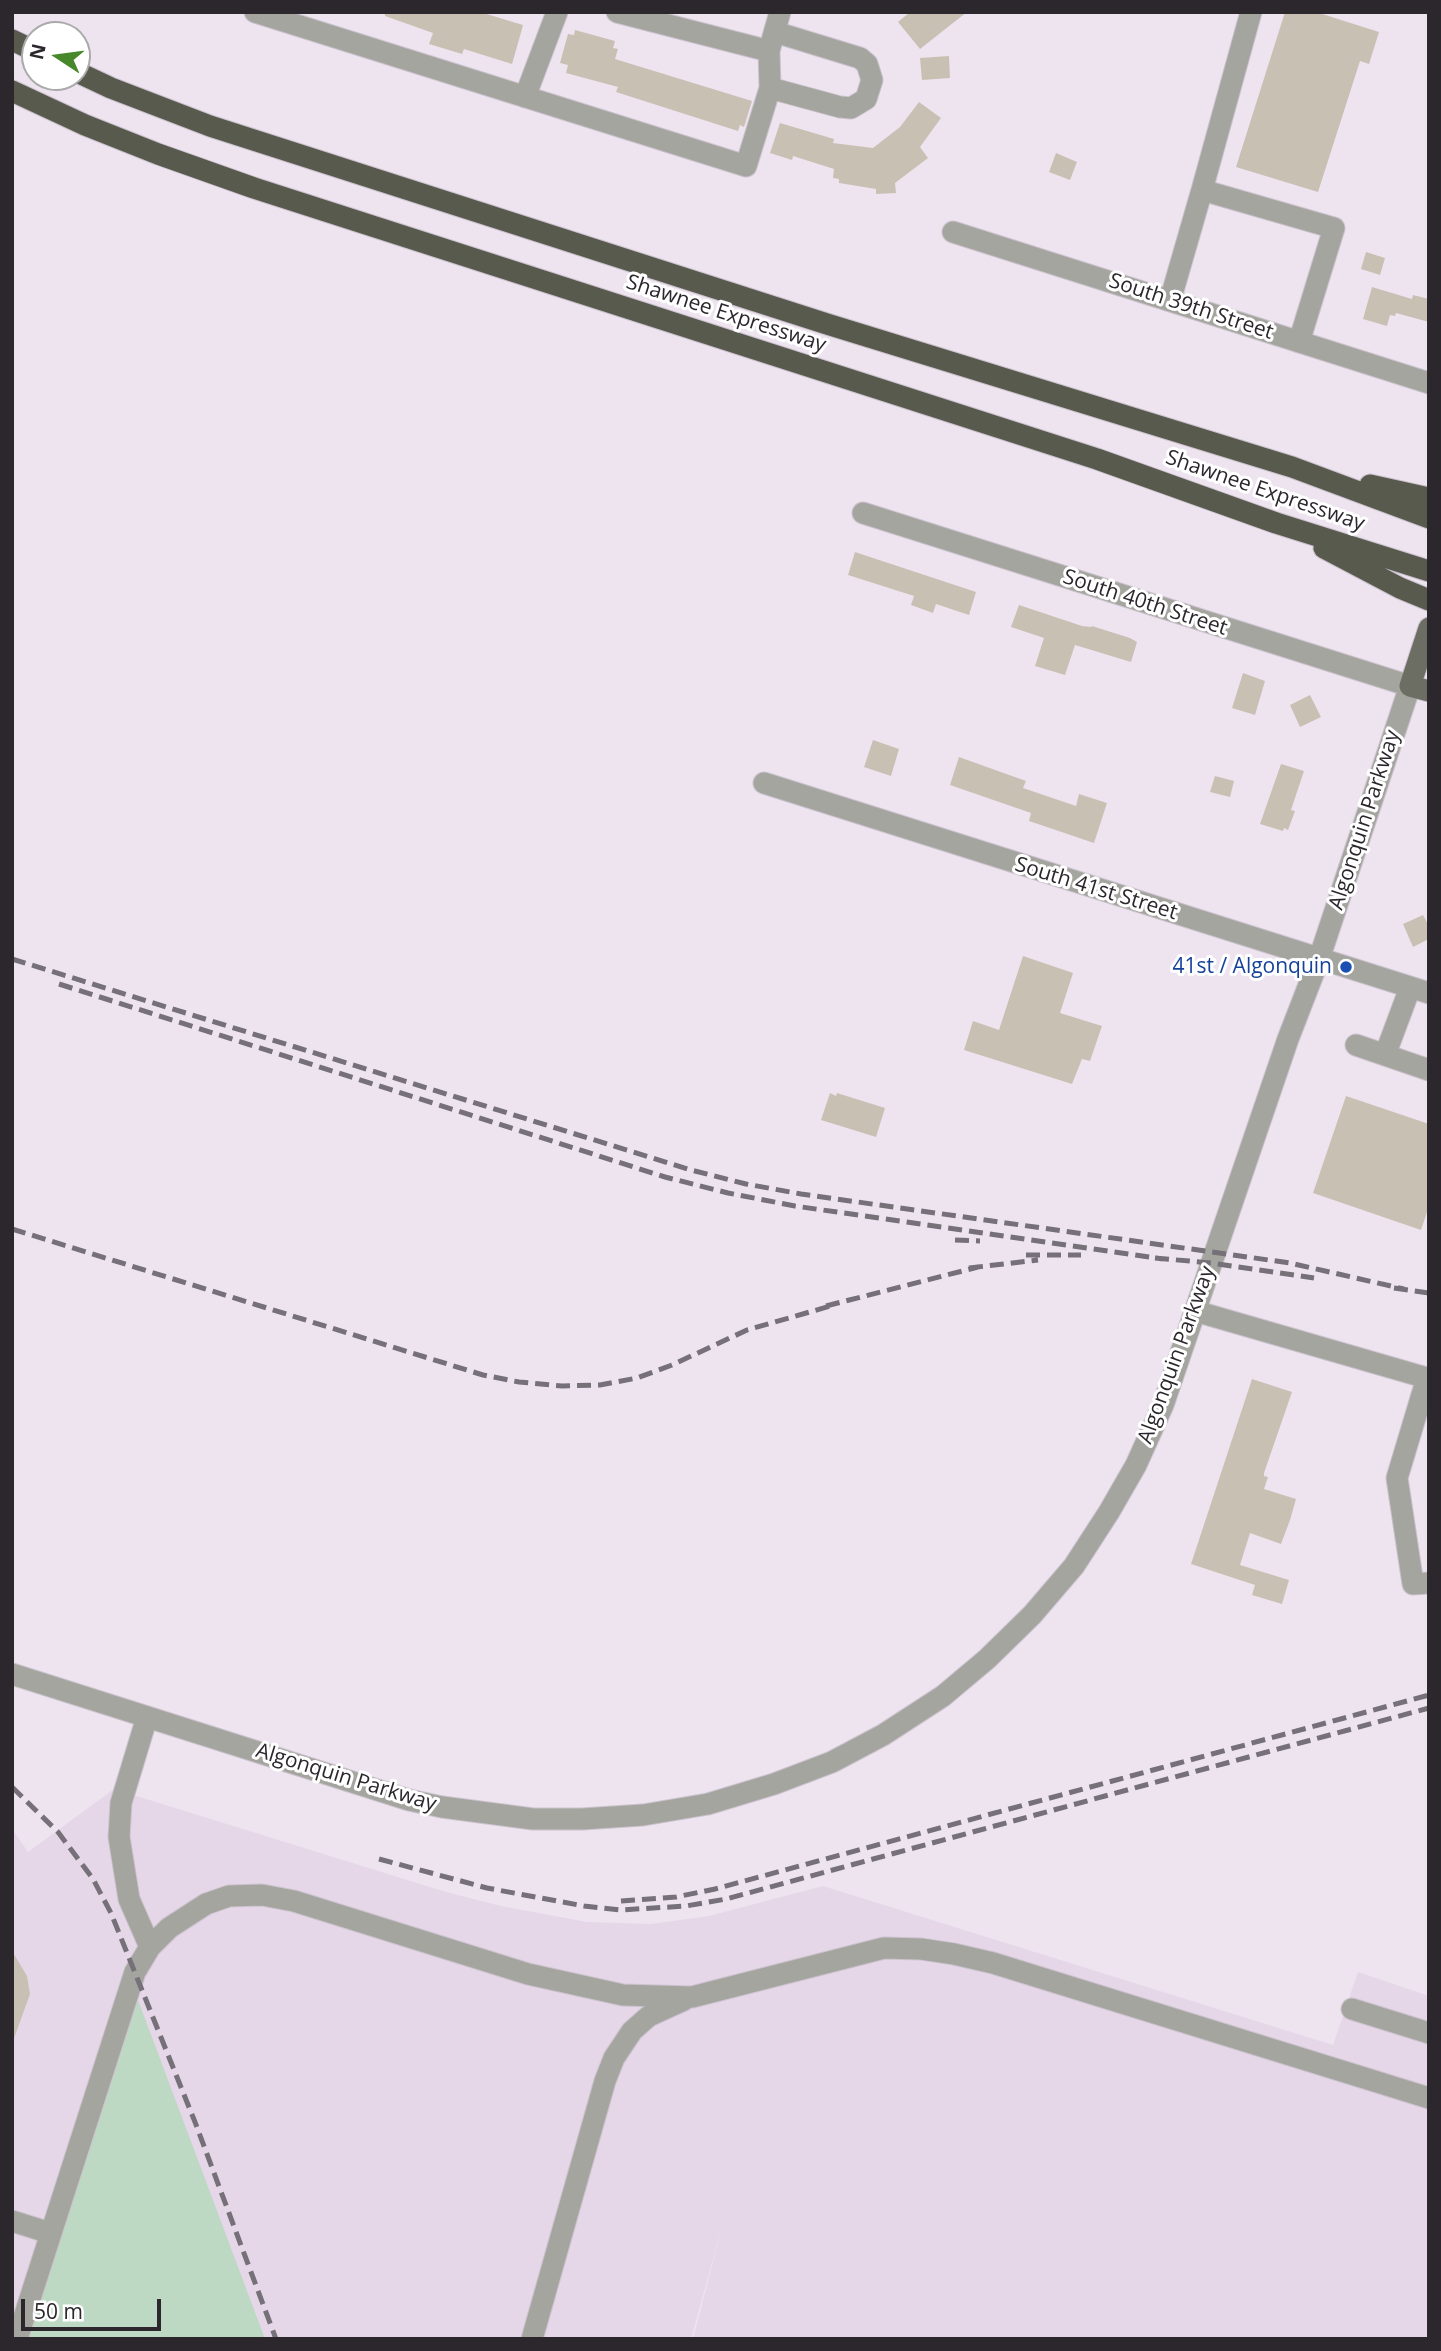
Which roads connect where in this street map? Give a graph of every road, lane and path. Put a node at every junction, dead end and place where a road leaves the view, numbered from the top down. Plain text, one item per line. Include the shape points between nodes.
1 (255, 12) edge
2 (556, 12) edge
3 (617, 12) edge
4 (1251, 12) edge
5 (775, 32) edge
6 (91, 79) edge
7 (770, 88) junction
8 (12, 91) edge
9 (525, 97) junction
10 (1202, 190) junction
11 (953, 232) dead end
12 (1170, 301) junction
13 (1299, 342) junction
14 (1429, 383) edge
15 (1424, 507) edge
16 (863, 513) dead end
17 (1276, 523) junction
18 (1429, 571) edge
19 (1429, 600) edge
20 (1429, 628) edge
21 (1419, 689) edge
22 (764, 783) dead end
23 (1319, 958) junction
24 (1420, 990) edge
25 (1356, 1045) dead end
26 (1385, 1055) junction
27 (1429, 1070) edge
28 (1195, 1311) junction
29 (1428, 1378) edge
30 (1429, 1583) edge
31 (12, 1674) edge
32 (147, 1717) junction
33 (150, 1947) junction
34 (692, 1997) junction
35 (1352, 2009) dead end
36 (1429, 2034) edge
37 (1429, 2098) edge
38 (12, 2221) edge
39 (50, 2233) junction
40 (17, 2339) edge
41 (532, 2339) edge

1 - 9 street
2 - 9 street
3 - 5 street
4 - 10 street
5 - 7 street
5 - 7 street via 860,58 872,80 866,99 851,108
6 - 15 highway, Shawnee Expressway via 210,126 827,324
7 - 9 street via 746,166
8 - 17 highway, Shawnee Expressway via 85,125 254,188 1097,459
10 - 12 street
10 - 13 street via 1334,228
11 - 12 street, South 39th Street
12 - 13 street, South 39th Street
13 - 14 street, South 39th Street
16 - 21 street, South 40th Street
17 - 18 highway, Shawnee Expressway
17 - 19 highway
20 - 21 main road, Algonquin Parkway
21 - 23 street, Algonquin Parkway
22 - 23 street, South 41st Street
23 - 24 street, South 41st Street
23 - 28 street, Algonquin Parkway
24 - 26 street
25 - 26 street
26 - 27 street
28 - 29 street
28 - 32 street, Algonquin Parkway via 1163,1405 1136,1465 1074,1566 1032,1615 943,1696 832,1762 708,1804 643,1815 533,1819 409,1800
29 - 30 street via 1397,1478 1413,1584
31 - 32 street, Algonquin Parkway
32 - 33 street via 121,1803 119,1837 129,1899
33 - 34 street via 206,1904 229,1896 261,1895 294,1901 528,1974 623,1995
33 - 39 street via 122,2005
34 - 37 street via 884,1948 943,1952 993,1963
34 - 41 street via 649,2016 614,2058
35 - 36 street
38 - 39 street
39 - 40 street

